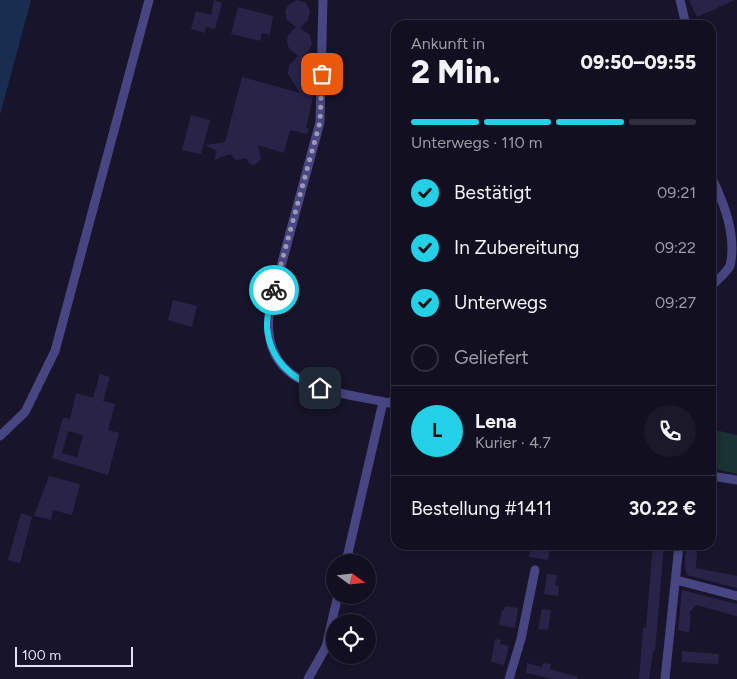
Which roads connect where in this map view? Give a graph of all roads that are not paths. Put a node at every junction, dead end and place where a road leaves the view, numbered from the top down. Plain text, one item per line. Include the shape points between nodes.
1 (149, 0) edge
2 (323, 0) edge
3 (680, 0) edge
4 (685, 20) edge
5 (716, 187) edge
6 (716, 281) edge
7 (383, 402) junction
8 (391, 402) edge
9 (0, 436) edge
10 (716, 477) edge
11 (737, 480) edge
12 (679, 550) edge
13 (348, 554) edge
14 (535, 570) dead end
15 (676, 580) junction
16 (737, 596) edge
17 (336, 604) edge
18 (308, 679) edge
19 (509, 679) edge
20 (665, 679) edge

1 - 9 street via 56,351 25,412
2 - 7 street via 320,122 267,327 272,350 286,371 308,384
3 - 4 street
5 - 6 street via 730,217 736,243 730,266
7 - 8 street
7 - 13 street
10 - 11 street
12 - 15 street
14 - 19 street
15 - 16 street
15 - 20 street
17 - 18 street via 326,647

